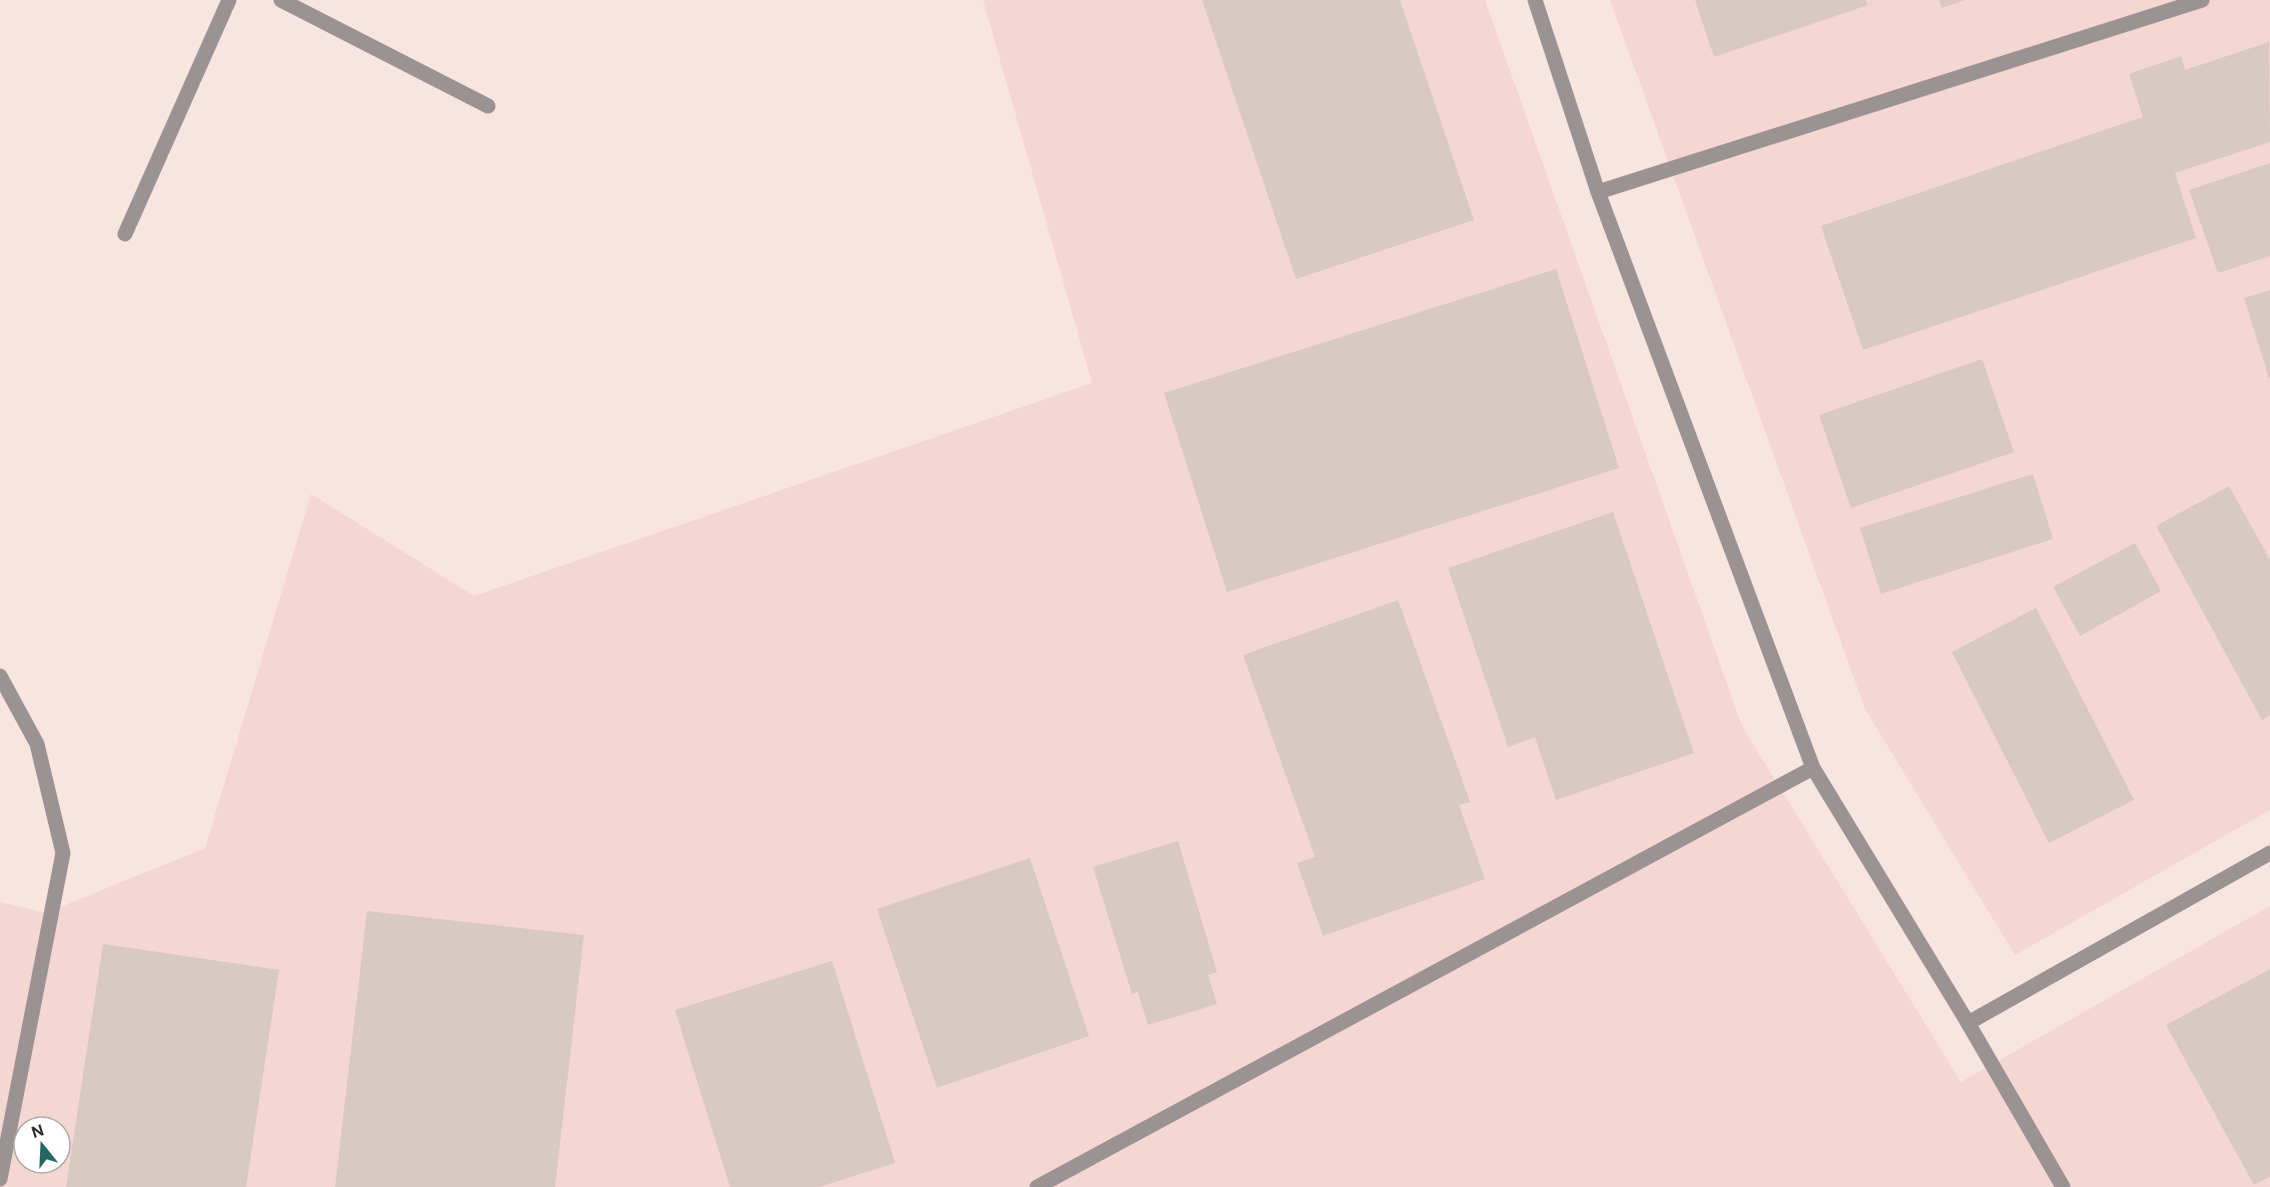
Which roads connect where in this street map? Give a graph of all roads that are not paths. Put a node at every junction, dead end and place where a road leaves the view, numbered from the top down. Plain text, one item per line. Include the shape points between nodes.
1 (229, 0) edge
2 (281, 0) edge
3 (1535, 0) edge
4 (2202, 0) edge
5 (488, 106) dead end
6 (1598, 192) junction
7 (125, 234) dead end
8 (0, 676) edge
9 (1813, 768) junction
10 (2270, 853) edge
11 (1968, 1023) junction
12 (0, 1179) edge
13 (1037, 1187) edge
14 (2063, 1187) edge

1 - 7 street
2 - 5 street
3 - 6 street
4 - 6 street
6 - 9 street
8 - 12 street via 37,744 63,853
9 - 11 street
9 - 13 street
10 - 11 street
11 - 14 street

